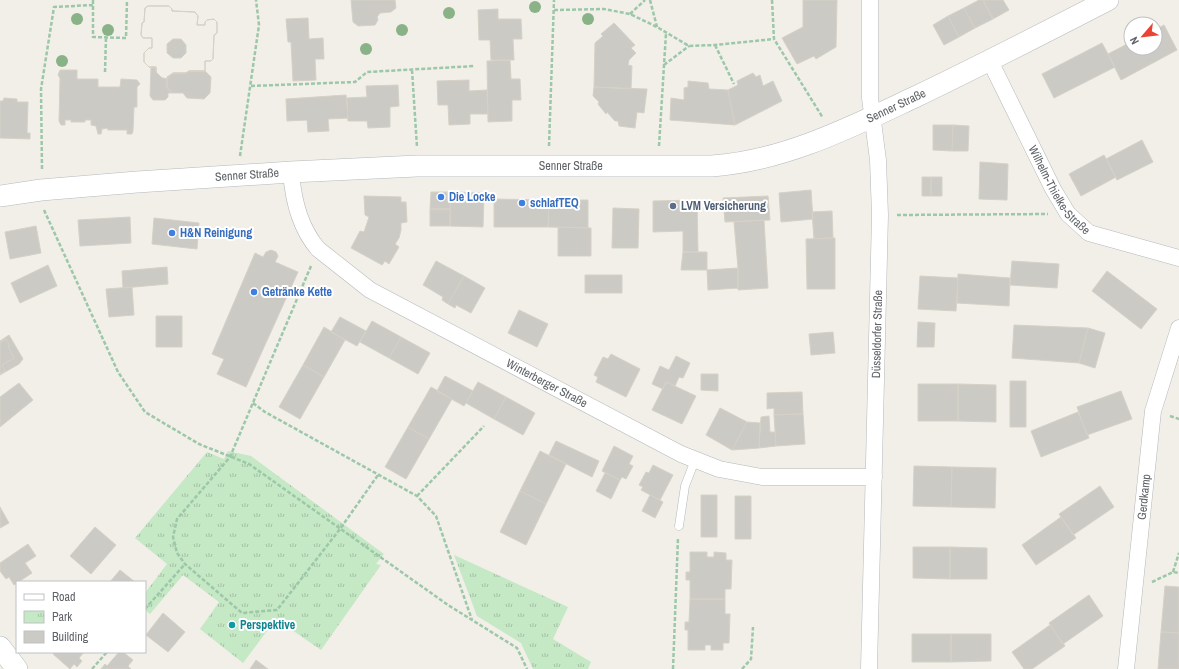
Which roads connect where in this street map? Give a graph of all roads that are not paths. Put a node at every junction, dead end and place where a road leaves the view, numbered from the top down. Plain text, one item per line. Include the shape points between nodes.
1 (870, 0) edge
2 (1108, 0) edge
3 (990, 61) junction
4 (872, 117) junction
5 (291, 172) junction
6 (0, 196) edge
7 (1179, 258) edge
8 (1179, 328) edge
9 (695, 460) junction
10 (874, 477) junction
11 (678, 526) road end
12 (869, 669) edge
13 (1126, 669) edge

1 - 4 street, Düsseldorfer Straße
2 - 3 street, Senner Straße
3 - 4 street, Senner Straße
3 - 7 street, Wilhelm-Thielke-Straße via 1053,189 1068,214 1090,233
4 - 5 street, Senner Straße via 792,149 735,164 418,166
4 - 10 street, Düsseldorfer Straße via 878,160 880,215
5 - 6 street, Senner Straße via 88,186
5 - 9 street, Winterberger Straße via 299,218 311,241 370,290
8 - 13 street, Gerdkamp via 1153,411
9 - 10 street, Winterberger Straße via 719,469 762,477
9 - 11 lane via 684,486
10 - 12 street, Düsseldorfer Straße

